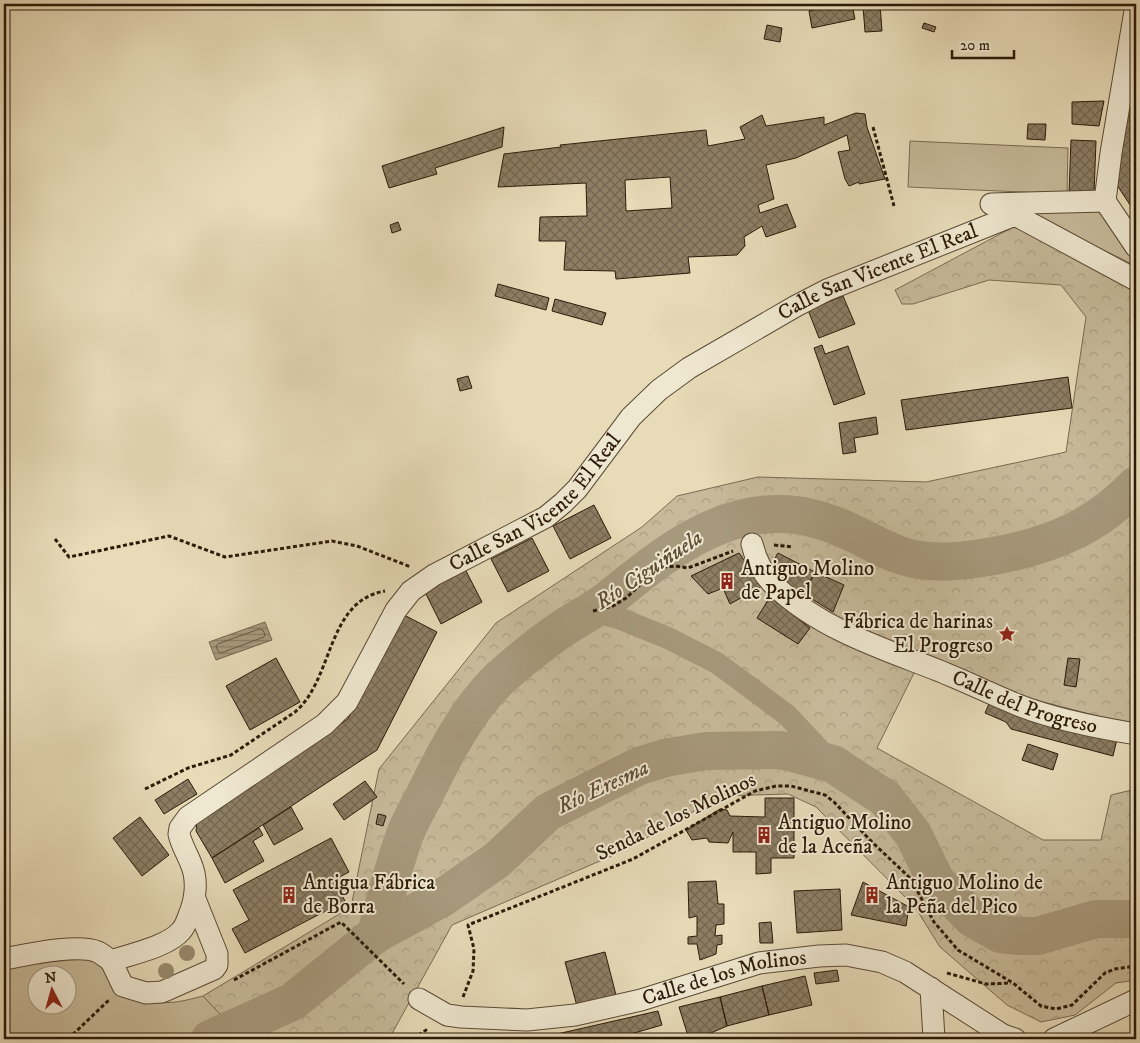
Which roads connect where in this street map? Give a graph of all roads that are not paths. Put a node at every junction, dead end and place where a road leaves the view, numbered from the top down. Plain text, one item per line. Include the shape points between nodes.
1 (1136, 5) edge
2 (1105, 201) junction
3 (991, 204) dead end
4 (1014, 209) junction
5 (1136, 247) edge
6 (1136, 280) edge
7 (752, 544) dead end
8 (1136, 734) edge
9 (195, 899) junction
10 (4, 959) edge
11 (111, 961) junction
12 (931, 988) junction
13 (415, 994) road end
14 (1136, 1000) edge
15 (934, 1039) edge
16 (1015, 1039) edge
17 (1054, 1039) edge

1 - 2 street
2 - 4 street, Calle San Vicente El Real
2 - 5 street
3 - 4 street, Calle San Vicente El Real
4 - 6 street, Calle San Vicente El Real
4 - 9 street, Calle San Vicente El Real via 827,290 690,368 659,390 631,417 577,489 546,517 411,591 396,610 347,702 336,715 183,823 179,834 194,872
7 - 8 street, Calle del Progreso via 762,569 777,588 809,612 858,640 1018,705
9 - 11 street, Calle San Vicente El Real via 181,931 159,945
9 - 11 street, Calle San Vicente El Real via 217,954 218,965 214,968 162,992 146,992 123,986
10 - 11 street via 84,948
12 - 13 street, Calle de los Molinos via 882,962 846,955 759,963 641,1000 575,1015 527,1020 447,1016
12 - 15 street
12 - 16 street, Calle de los Molinos via 1002,1035
14 - 17 street

